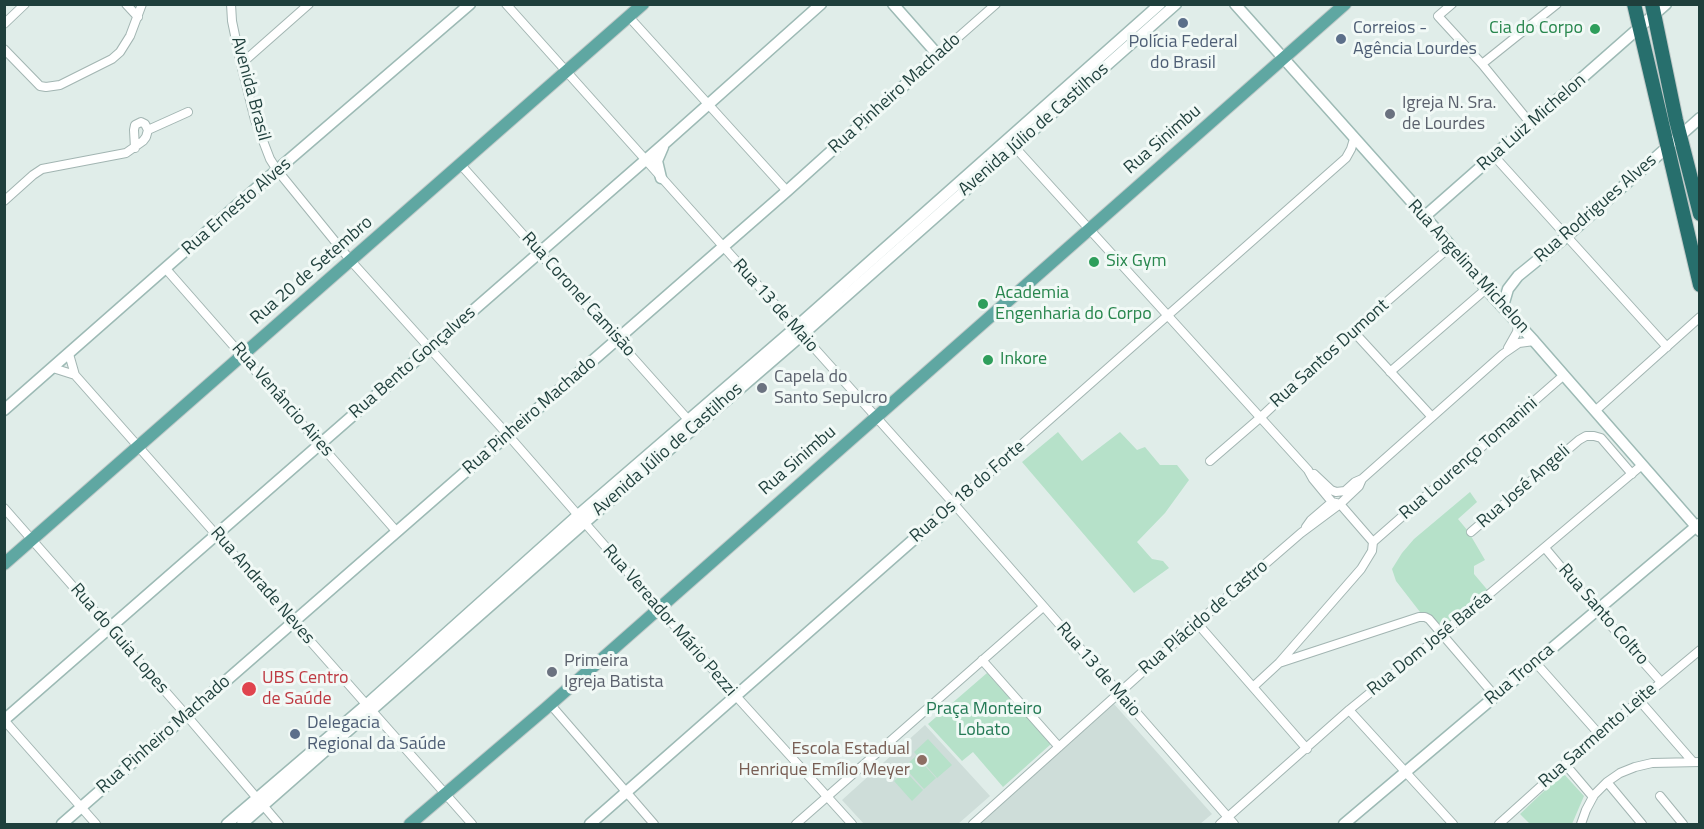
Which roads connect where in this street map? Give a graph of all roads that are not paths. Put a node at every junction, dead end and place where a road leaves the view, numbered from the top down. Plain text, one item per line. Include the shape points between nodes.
1 (25, 4) edge
2 (126, 4) edge
3 (142, 4) edge
4 (231, 4) edge
5 (470, 4) edge
6 (506, 4) edge
7 (643, 4) edge
8 (820, 4) edge
9 (893, 4) edge
10 (996, 4) edge
11 (1160, 4) edge
12 (1176, 4) edge
13 (1235, 4) edge
14 (1345, 4) edge
15 (1452, 4) edge
16 (1557, 4) edge
17 (1634, 4) edge
18 (1666, 4) edge
19 (303, 6) edge
20 (1654, 10) edge
21 (138, 16) junction
22 (629, 17) junction
23 (4, 24) edge
24 (1640, 27) junction
25 (4, 50) edge
26 (938, 55) junction
27 (1283, 58) junction
28 (241, 64) junction
29 (1482, 64) junction
30 (565, 78) junction
31 (709, 105) junction
32 (188, 112) dead end
33 (1700, 118) edge
34 (1531, 124) junction
35 (148, 130) junction
36 (1680, 135) junction
37 (1354, 139) junction
38 (1011, 142) junction
39 (665, 143) junction
40 (135, 147) junction
41 (1667, 147) junction
42 (1366, 153) junction
43 (1494, 156) junction
44 (1346, 158) junction
45 (645, 160) junction
46 (461, 165) junction
47 (277, 170) junction
48 (661, 178) junction
49 (787, 191) junction
50 (4, 201) edge
51 (1700, 214) edge
52 (1424, 217) junction
53 (1089, 228) junction
54 (1566, 237) junction
55 (1451, 246) junction
56 (723, 247) junction
57 (540, 252) junction
58 (351, 261) junction
59 (166, 269) junction
60 (1700, 285) edge
61 (1486, 289) junction
62 (1503, 306) junction
63 (1168, 315) junction
64 (1700, 317) edge
65 (1518, 324) junction
66 (1353, 331) junction
67 (798, 332) junction
68 (617, 339) junction
69 (1534, 341) junction
70 (1667, 347) junction
71 (430, 348) junction
72 (69, 354) junction
73 (1503, 354) junction
74 (243, 356) junction
75 (53, 368) junction
76 (1390, 372) junction
77 (75, 375) junction
78 (1564, 375) junction
79 (4, 410) edge
80 (1595, 411) junction
81 (875, 417) junction
82 (1261, 417) junction
83 (1432, 417) junction
84 (692, 423) junction
85 (508, 435) junction
86 (321, 444) junction
87 (139, 447) junction
88 (1210, 462) dead end
89 (1642, 465) junction
90 (1308, 470) junction
91 (1632, 474) junction
92 (1362, 479) junction
93 (1336, 503) junction
94 (954, 504) junction
95 (4, 508) edge
96 (580, 520) junction
97 (1698, 527) edge
98 (397, 532) junction
99 (1471, 532) dead end
100 (217, 534) junction
101 (32, 540) junction
102 (1373, 542) junction
103 (1545, 548) junction
104 (4, 564) edge
105 (1043, 607) junction
106 (658, 609) junction
107 (1597, 610) junction
108 (293, 622) junction
109 (1197, 623) junction
110 (110, 628) junction
111 (1442, 634) junction
112 (1700, 650) edge
113 (982, 660) junction
114 (1535, 662) junction
115 (1279, 663) junction
116 (1661, 682) junction
117 (1253, 687) junction
118 (1118, 693) junction
119 (736, 696) junction
120 (1495, 696) junction
121 (1639, 700) junction
122 (550, 704) junction
123 (368, 708) junction
124 (1349, 710) junction
125 (187, 716) junction
126 (4, 720) edge
127 (1599, 734) junction
128 (1059, 747) junction
129 (1307, 749) junction
130 (1696, 762) edge
131 (1565, 764) junction
132 (1405, 772) junction
133 (1607, 782) junction
134 (626, 792) junction
135 (446, 794) junction
136 (1593, 796) junction
137 (1660, 796) dead end
138 (828, 797) junction
139 (260, 803) junction
140 (81, 807) junction
141 (1228, 818) junction
142 (62, 825) edge
143 (96, 825) edge
144 (228, 825) edge
145 (242, 825) edge
146 (279, 825) edge
147 (410, 825) edge
148 (472, 825) edge
149 (590, 825) edge
150 (654, 825) edge
151 (795, 825) edge
152 (852, 825) edge
153 (974, 825) edge
154 (1220, 825) edge
155 (1234, 825) edge
156 (1344, 825) edge
157 (1452, 825) edge
158 (1498, 825) edge
159 (1581, 825) edge
160 (1642, 825) edge
161 (1683, 825) edge

1 - 23 street
2 - 21 street
3 - 21 street
4 - 28 street, Avenida Brasil
5 - 47 street, Rua Ernesto Alves
6 - 30 street, Rua 13 de Maio
7 - 22 main road, Rua 20 de Setembro
8 - 31 street, Rua Bento Gonçalves
9 - 26 street
10 - 26 street, Rua Pinheiro Machado
11 - 38 street, Avenida Júlio de Castilhos
12 - 38 street, Avenida Júlio de Castilhos
13 - 27 street, Rua Angelina Michelon
14 - 27 main road, Rua Sinimbu
15 - 29 street via 1438,16
16 - 29 street
17 - 24 highway
18 - 20 street, Rua Luiz Michelon
19 - 28 street
20 - 24 street, Rua Luiz Michelon
20 - 36 highway
21 - 25 street via 120,52 60,86 40,86
22 - 30 main road, Rua 20 de Setembro
22 - 31 street
24 - 34 street, Rua Luiz Michelon
24 - 41 highway
26 - 49 street, Rua Pinheiro Machado
27 - 37 street, Rua Angelina Michelon
27 - 53 main road, Rua Sinimbu
28 - 47 street, Avenida Brasil via 255,120
29 - 34 street
30 - 45 street, Rua 13 de Maio
30 - 46 main road, Rua 20 de Setembro
31 - 39 street, Rua Bento Gonçalves
31 - 49 street
32 - 35 street
33 - 36 street, Rua Rodrigues Alves
34 - 43 street, Rua Luiz Michelon
35 - 40 street
35 - 40 street via 141,122 135,125
36 - 41 street, Rua Rodrigues Alves
36 - 51 highway
37 - 42 street, Rua Angelina Michelon
37 - 44 street, Rua Os 18 do Forte
38 - 53 street
38 - 67 street, Avenida Júlio de Castilhos
39 - 45 street, Rua Bento Gonçalves
39 - 48 street via 657,161
40 - 50 street via 109,158 42,170
41 - 54 street, Rua Rodrigues Alves
41 - 60 highway
42 - 44 street, Rua Os 18 do Forte
42 - 52 street, Rua Angelina Michelon
43 - 52 street, Rua Luiz Michelon
43 - 54 street
44 - 63 street, Rua Os 18 do Forte
45 - 48 street, Rua 13 de Maio
45 - 57 street, Rua Bento Gonçalves
46 - 57 street, Rua Coronel Camisão
46 - 58 main road, Rua 20 de Setembro
47 - 58 street, Rua Vereador Mário Pezzi
47 - 59 street, Rua Ernesto Alves
48 - 56 street, Rua 13 de Maio
49 - 56 street, Rua Pinheiro Machado
52 - 55 street, Rua Angelina Michelon
53 - 63 street
53 - 81 main road, Rua Sinimbu
54 - 62 street, Rua Rodrigues Alves via 1518,276 1508,289
54 - 70 street
55 - 61 street, Rua Angelina Michelon
55 - 66 street, Rua Santos Dumont
56 - 67 street, Rua 13 de Maio
56 - 68 street, Rua Pinheiro Machado
57 - 68 street, Rua Coronel Camisão
57 - 71 street, Rua Bento Gonçalves
58 - 71 street, Rua Vereador Mário Pezzi
58 - 74 main road, Rua 20 de Setembro
59 - 72 street, Rua Ernesto Alves
59 - 74 street, Rua Venâncio Aires
61 - 62 street, Rua Angelina Michelon
61 - 76 street
62 - 65 street, Rua Angelina Michelon
63 - 82 street
63 - 94 street, Rua Os 18 do Forte
64 - 70 street
65 - 69 street, Rua Angelina Michelon
65 - 73 street, Rua Plácido de Castro via 1514,340
66 - 76 street
66 - 82 street, Rua Santos Dumont
67 - 81 street, Rua 13 de Maio
67 - 84 street, Avenida Júlio de Castilhos
68 - 84 street, Rua Coronel Camisão
68 - 85 street, Rua Pinheiro Machado
69 - 73 street, Rua Plácido de Castro via 1519,344
69 - 78 street, Rua Angelina Michelon
70 - 80 street
71 - 85 street, Rua Vereador Mário Pezzi
71 - 86 street, Rua Bento Gonçalves
72 - 75 street, Rua Ernesto Alves
72 - 77 street, Rua Andrade Neves
73 - 83 street, Rua Plácido de Castro
74 - 86 street, Rua Venâncio Aires
74 - 87 main road, Rua 20 de Setembro
75 - 77 street
75 - 79 street, Rua Ernesto Alves
76 - 83 street
77 - 87 street, Rua Andrade Neves
78 - 80 street, Rua Angelina Michelon
78 - 102 street, Rua Lourenço Tomanini
80 - 89 street, Rua Angelina Michelon
81 - 94 street, Rua 13 de Maio
81 - 106 main road, Rua Sinimbu
82 - 88 street, Rua Santos Dumont
82 - 90 street
83 - 92 street, Rua Plácido de Castro
84 - 96 street, Avenida Júlio de Castilhos
85 - 96 street, Rua Vereador Mário Pezzi
85 - 98 street, Rua Pinheiro Machado
86 - 98 street, Rua Venâncio Aires
86 - 100 street, Rua Bento Gonçalves
87 - 100 street, Rua Andrade Neves
87 - 101 main road, Rua 20 de Setembro
89 - 91 street, Rua Dom José Baréa
89 - 97 street, Rua Angelina Michelon
90 - 92 street via 1336,492
90 - 93 street
91 - 99 street, Rua José Angeli via 1601,438 1587,436
91 - 103 street, Rua Dom José Baréa
92 - 93 street, Rua Plácido de Castro via 1359,486
93 - 102 street
93 - 109 street, Rua Plácido de Castro
94 - 105 street, Rua 13 de Maio
94 - 119 street, Rua Os 18 do Forte
95 - 101 street, Rua do Guia Lopes
96 - 106 street, Rua Vereador Mário Pezzi
96 - 123 street, Avenida Júlio de Castilhos
97 - 107 street, Rua Tronca
98 - 108 street, Rua Pinheiro Machado
100 - 108 street, Rua Andrade Neves
100 - 110 street, Rua Bento Gonçalves
101 - 104 main road, Rua 20 de Setembro
101 - 110 street, Rua do Guia Lopes
102 - 115 street via 1361,569
103 - 107 street, Rua Santo Coltro
103 - 111 street, Rua Dom José Baréa
105 - 113 street
105 - 118 street, Rua 13 de Maio
106 - 119 street, Rua Vereador Mário Pezzi
106 - 122 main road, Rua Sinimbu
107 - 114 street, Rua Tronca
107 - 116 street, Rua Santo Coltro
108 - 123 street, Rua Andrade Neves
108 - 125 street, Rua Pinheiro Machado
109 - 117 street
109 - 118 street, Rua Plácido de Castro
110 - 125 street, Rua do Guia Lopes
110 - 126 street, Rua Bento Gonçalves
111 - 115 street via 1430,619 1419,617
111 - 120 street
111 - 124 street, Rua Dom José Baréa
112 - 116 street, Rua Sarmento Leite
113 - 128 street
113 - 138 street
114 - 120 street, Rua Tronca
114 - 127 street
115 - 117 street
116 - 121 street, Rua Sarmento Leite
117 - 129 street
118 - 128 street, Rua Plácido de Castro
118 - 141 street, Rua 13 de Maio
119 - 134 street, Rua Os 18 do Forte
119 - 138 street, Rua Vereador Mário Pezzi
120 - 132 street, Rua Tronca
121 - 127 street, Rua Sarmento Leite
121 - 130 street
122 - 134 street
122 - 135 main road, Rua Sinimbu
123 - 135 street, Rua Andrade Neves
123 - 139 street, Avenida Júlio de Castilhos
124 - 129 street, Rua Dom José Baréa
124 - 132 street
125 - 139 street, Rua do Guia Lopes
125 - 140 street, Rua Pinheiro Machado
126 - 140 street
127 - 131 street, Rua Sarmento Leite
128 - 153 street, Rua Plácido de Castro
129 - 141 street, Rua Dom José Baréa
130 - 133 street via 1635,767
131 - 136 street
131 - 158 street, Rua Sarmento Leite
132 - 156 street, Rua Tronca
132 - 157 street
133 - 136 street
133 - 160 street
134 - 149 street, Rua Os 18 do Forte
134 - 150 street
135 - 147 main road, Rua Sinimbu
135 - 148 street, Rua Andrade Neves
136 - 159 street
137 - 161 street
138 - 151 street
138 - 152 street, Rua Vereador Mário Pezzi
139 - 144 street, Avenida Júlio de Castilhos
139 - 145 street, Avenida Júlio de Castilhos
139 - 146 street, Rua do Guia Lopes
140 - 142 street, Rua Pinheiro Machado
140 - 143 street
141 - 154 street, Rua Dom José Baréa
141 - 155 street, Rua 13 de Maio

